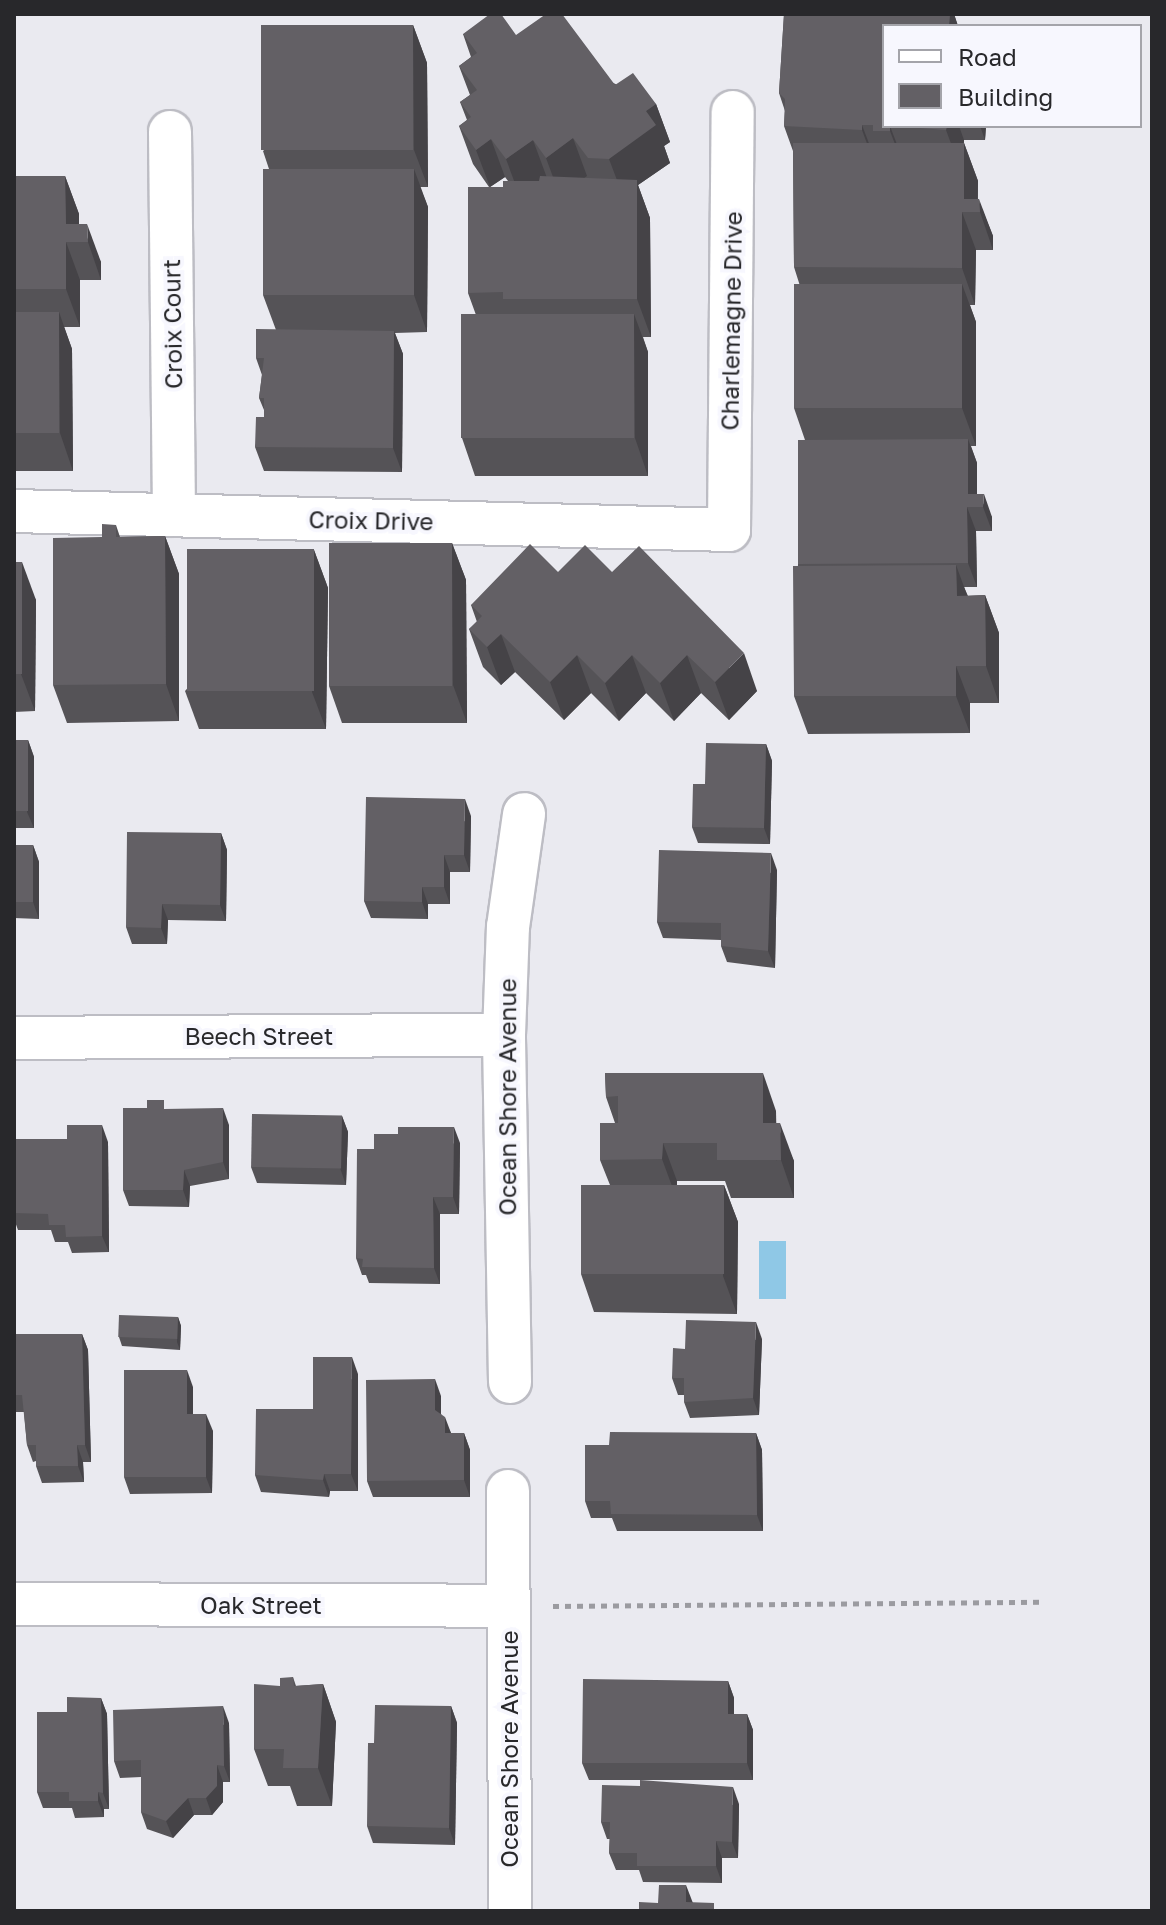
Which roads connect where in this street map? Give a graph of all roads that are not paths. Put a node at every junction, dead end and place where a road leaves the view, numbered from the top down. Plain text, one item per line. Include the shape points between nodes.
1 (733, 112) dead end
2 (170, 132) dead end
3 (14, 511) edge
4 (174, 515) junction
5 (729, 530) joint
6 (524, 814) dead end
7 (504, 1035) junction
8 (14, 1038) edge
9 (510, 1382) dead end
10 (508, 1491) dead end
11 (14, 1604) edge
12 (508, 1606) junction
13 (510, 1911) edge

1 - 5 street, Charlemagne Drive
2 - 4 street, Croix Court
3 - 4 street, Croix Drive
4 - 5 street, Croix Drive
6 - 7 street, Ocean Shore Avenue via 508,927
7 - 8 street, Beech Street
7 - 9 street, Ocean Shore Avenue
10 - 12 street, Ocean Shore Avenue
11 - 12 street, Oak Street
12 - 13 street, Ocean Shore Avenue

